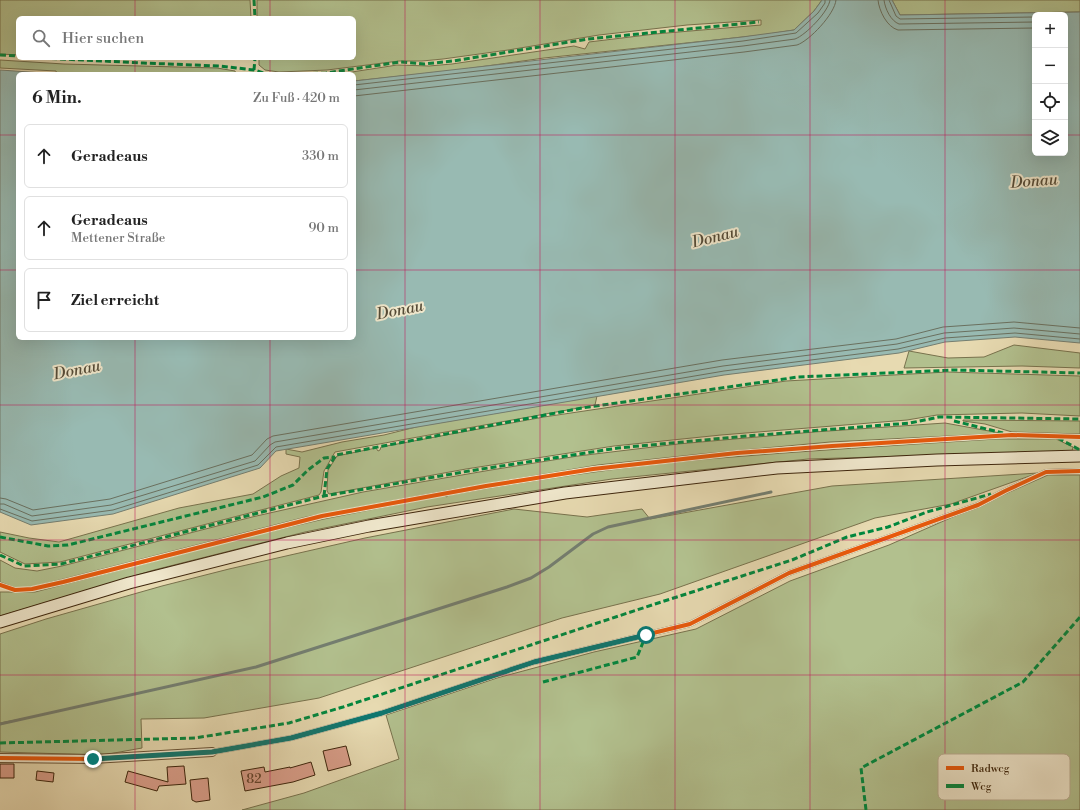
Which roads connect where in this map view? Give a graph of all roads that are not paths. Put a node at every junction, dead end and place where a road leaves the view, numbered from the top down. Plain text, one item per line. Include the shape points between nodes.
1 (1080, 456) edge
2 (1080, 471) edge
3 (0, 622) edge
4 (212, 752) joint
5 (0, 758) edge

1 - 3 main road via 777,468 565,493 369,526 288,543 128,583
2 - 4 lane via 1046,472 978,505 789,574 690,624 534,662 382,713 298,736
4 - 5 street via 93,759

